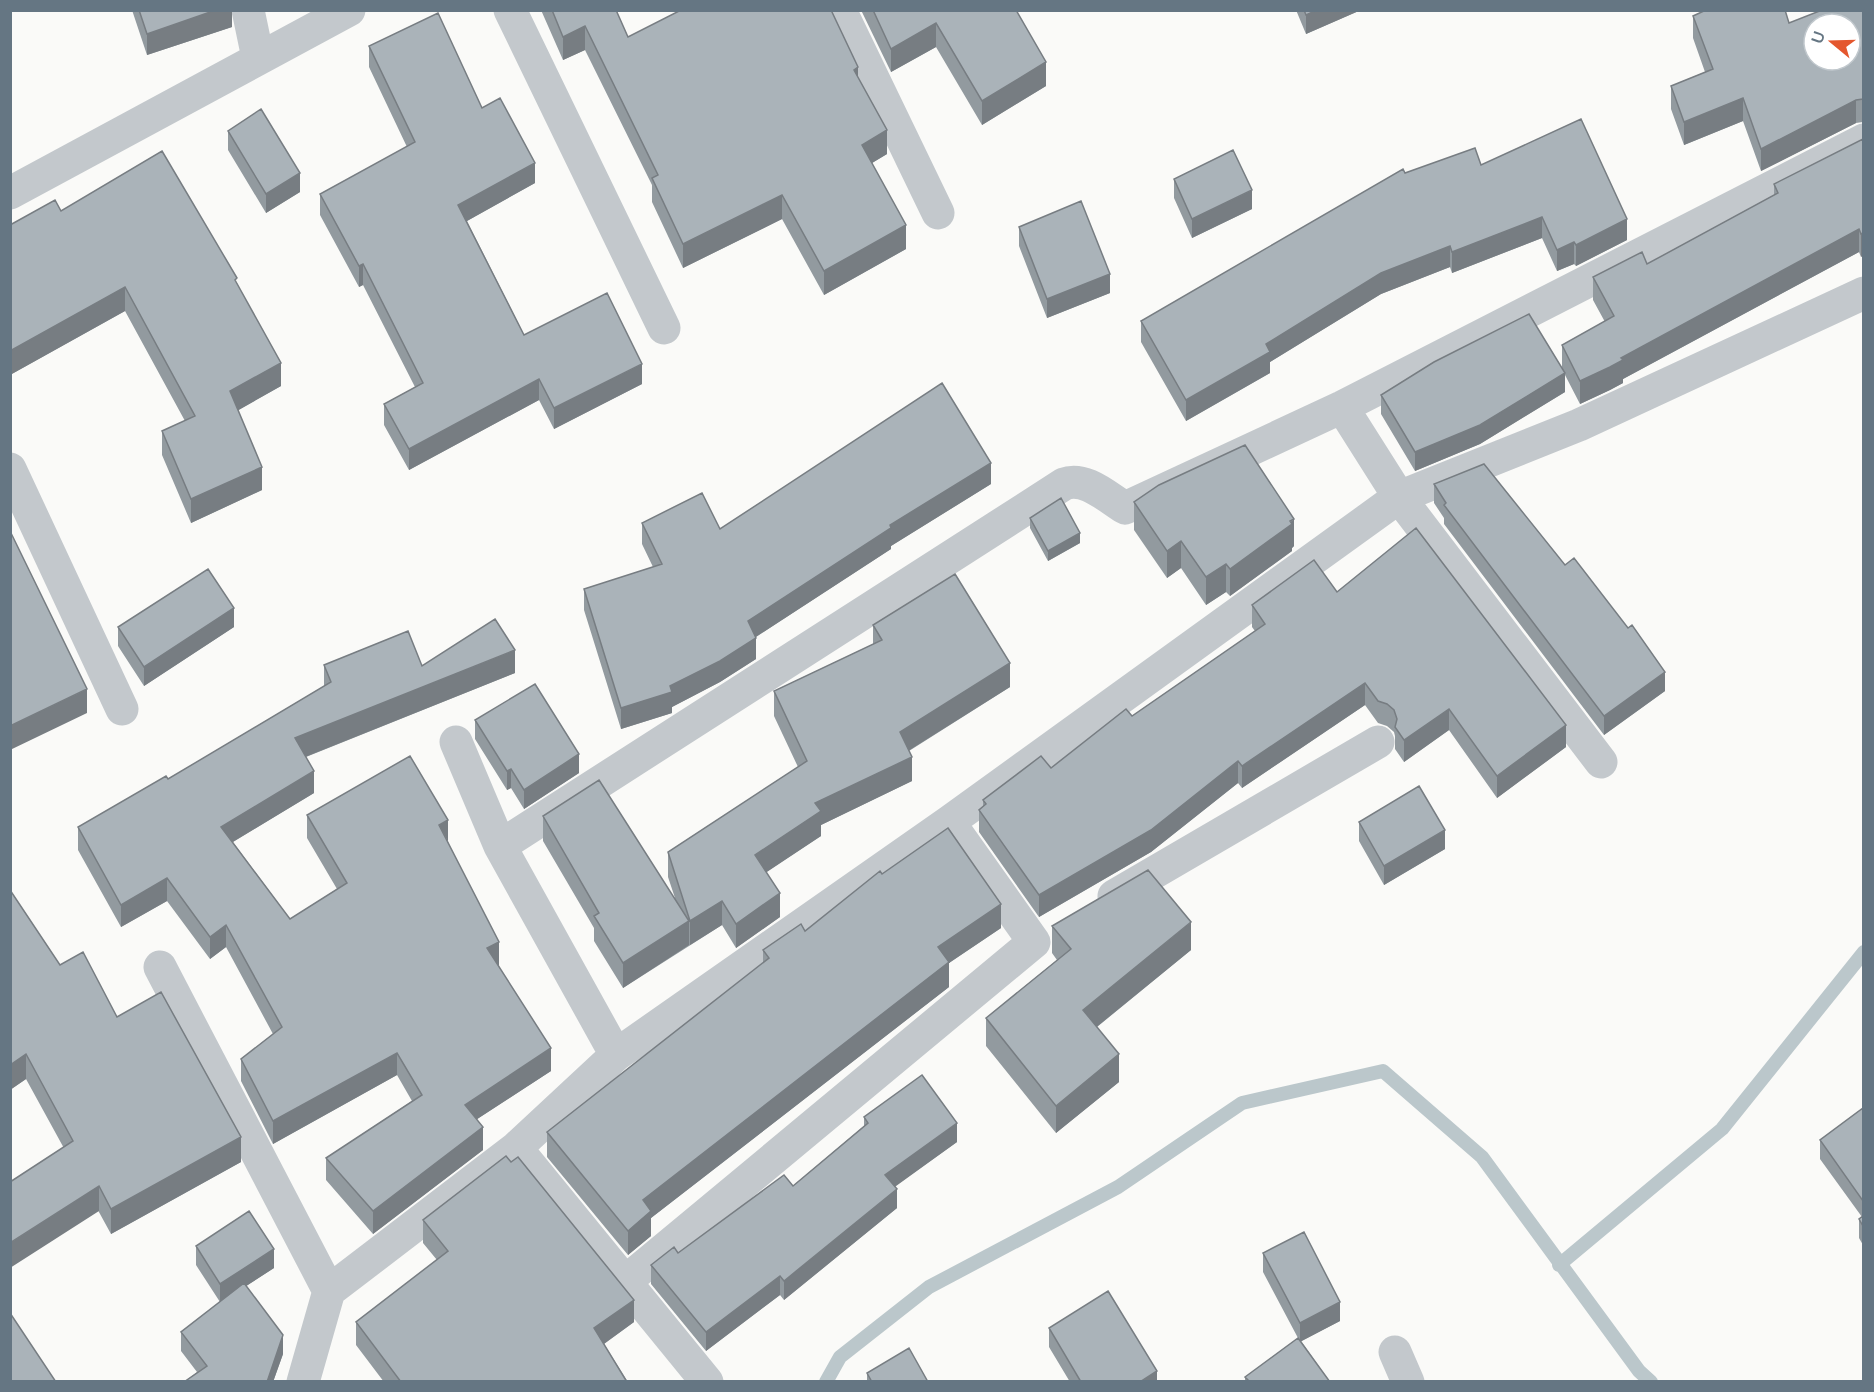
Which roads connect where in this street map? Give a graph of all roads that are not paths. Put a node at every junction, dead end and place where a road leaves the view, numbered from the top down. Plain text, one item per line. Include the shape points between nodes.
1 (248, 10) edge
2 (349, 10) edge
3 (510, 10) edge
4 (840, 10) edge
5 (258, 58) junction
6 (1863, 140) edge
7 (10, 193) edge
8 (938, 213) dead end
9 (1863, 294) edge
10 (664, 328) dead end
11 (1342, 407) junction
12 (10, 469) edge
13 (1399, 497) junction
14 (122, 709) dead end
15 (456, 742) dead end
16 (1378, 742) dead end
17 (1601, 762) dead end
18 (950, 822) junction
19 (500, 846) junction
20 (1034, 942) junction
21 (160, 968) dead end
22 (616, 1055) junction
23 (516, 1148) junction
24 (626, 1281) junction
25 (329, 1291) junction
26 (1395, 1352) dead end
27 (314, 1373) edge
28 (707, 1382) edge
29 (1408, 1382) edge

1 - 5 street
2 - 5 street
3 - 10 street
4 - 8 street
5 - 7 street
6 - 11 street
9 - 13 street via 1578,425
11 - 13 street
11 - 19 street via 1125,508 1083,483 1073,480 1064,484
12 - 14 street
13 - 17 street
13 - 18 street
15 - 19 street
16 - 20 street
18 - 20 street
18 - 22 street
19 - 22 street
20 - 24 street
21 - 25 street
22 - 23 street
23 - 24 street
23 - 25 street
24 - 28 street
25 - 27 street
26 - 29 street

